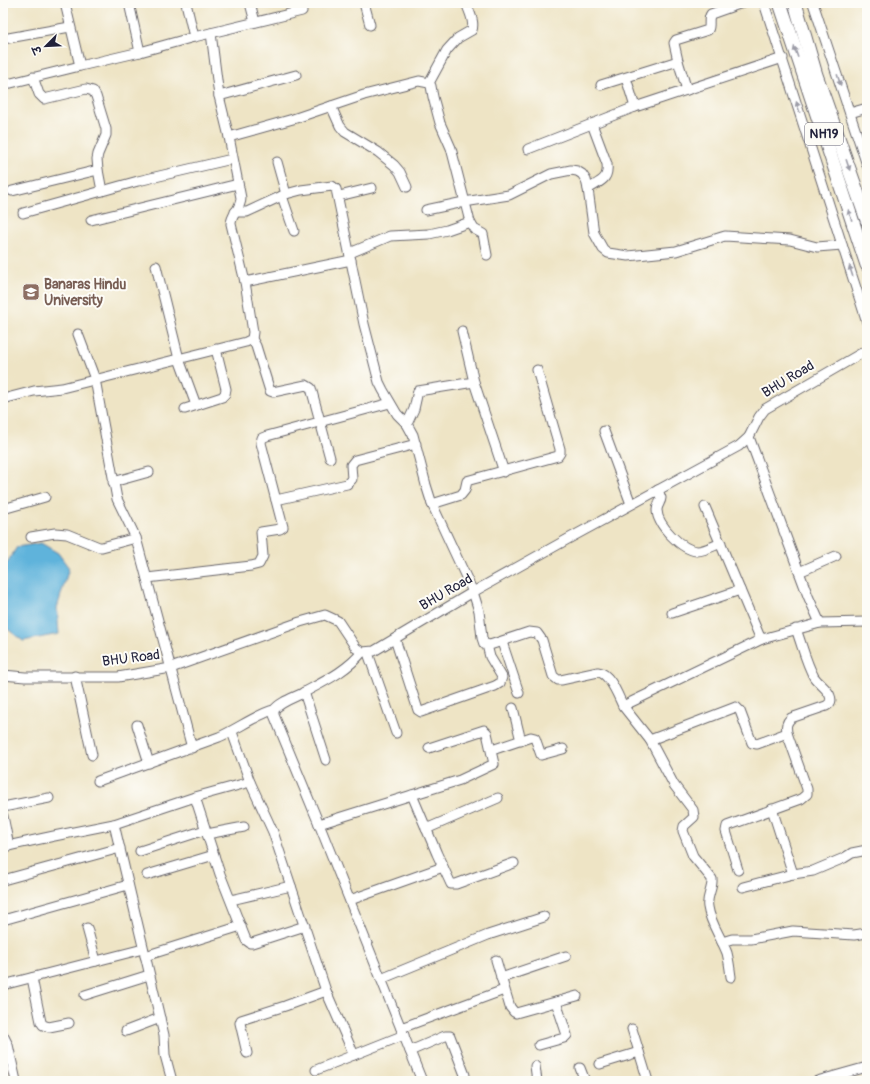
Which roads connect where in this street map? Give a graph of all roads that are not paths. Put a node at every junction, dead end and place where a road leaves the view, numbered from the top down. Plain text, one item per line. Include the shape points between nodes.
1 (64, 3) edge
2 (129, 3) edge
3 (186, 3) edge
4 (250, 3) edge
5 (364, 3) edge
6 (466, 3) edge
7 (742, 3) edge
8 (764, 3) edge
9 (780, 3) edge
10 (795, 3) edge
11 (813, 3) edge
12 (302, 11) dead end
13 (255, 22) junction
14 (370, 25) dead end
15 (70, 27) junction
16 (211, 33) junction
17 (194, 37) junction
18 (3, 39) edge
19 (140, 52) junction
20 (783, 58) junction
21 (678, 61) junction
22 (80, 66) junction
23 (296, 75) dead end
24 (33, 77) junction
25 (626, 78) junction
26 (429, 83) junction
27 (3, 85) edge
28 (601, 85) dead end
29 (687, 90) junction
30 (219, 96) junction
31 (331, 106) junction
32 (635, 107) junction
33 (867, 108) edge
34 (850, 114) junction
35 (592, 124) junction
36 (229, 137) junction
37 (528, 149) dead end
38 (232, 159) junction
39 (276, 162) dead end
40 (867, 165) edge
41 (98, 170) junction
42 (238, 184) junction
43 (407, 187) dead end
44 (372, 188) dead end
45 (588, 189) junction
46 (12, 191) dead end
47 (102, 191) junction
48 (284, 195) junction
49 (339, 196) junction
50 (464, 202) junction
51 (426, 210) dead end
52 (235, 212) junction
53 (23, 213) dead end
54 (91, 220) dead end
55 (867, 220) edge
56 (470, 222) junction
57 (294, 231) dead end
58 (842, 245) junction
59 (487, 255) dead end
60 (350, 256) junction
61 (867, 265) edge
62 (156, 266) dead end
63 (245, 282) junction
64 (867, 322) edge
65 (462, 331) dead end
66 (78, 334) dead end
67 (252, 339) junction
68 (216, 349) junction
69 (867, 350) edge
70 (179, 359) junction
71 (537, 370) dead end
72 (95, 379) junction
73 (474, 382) junction
74 (3, 399) edge
75 (390, 403) junction
76 (196, 405) junction
77 (185, 409) dead end
78 (320, 422) junction
79 (407, 424) junction
80 (604, 431) dead end
81 (749, 437) junction
82 (416, 444) junction
83 (330, 458) dead end
84 (149, 472) dead end
85 (504, 472) junction
86 (113, 482) junction
87 (658, 490) junction
88 (45, 497) dead end
89 (276, 500) junction
90 (432, 504) junction
91 (632, 504) junction
92 (705, 507) dead end
93 (3, 509) edge
94 (31, 537) dead end
95 (136, 538) junction
96 (720, 543) junction
97 (836, 556) dead end
98 (799, 572) junction
99 (147, 578) junction
100 (740, 590) junction
101 (473, 592) junction
102 (672, 613) dead end
103 (867, 622) edge
104 (820, 623) junction
105 (796, 629) junction
106 (395, 639) junction
107 (762, 639) junction
108 (502, 642) junction
109 (486, 645) junction
110 (365, 652) junction
111 (171, 668) junction
112 (3, 675) edge
113 (75, 676) junction
114 (304, 692) junction
115 (519, 693) dead end
116 (623, 706) junction
117 (513, 708) dead end
118 (274, 710) junction
119 (137, 725) dead end
120 (232, 732) junction
121 (396, 733) dead end
122 (787, 733) junction
123 (650, 740) junction
124 (521, 741) junction
125 (192, 748) junction
126 (429, 748) dead end
127 (563, 749) dead end
128 (492, 750) junction
129 (92, 755) dead end
130 (326, 760) dead end
131 (149, 763) junction
132 (98, 781) dead end
133 (250, 782) junction
134 (412, 795) junction
135 (195, 797) junction
136 (49, 798) dead end
137 (498, 798) dead end
138 (3, 807) edge
139 (772, 809) junction
140 (3, 816) edge
141 (114, 824) junction
142 (319, 824) junction
143 (244, 827) dead end
144 (426, 829) junction
145 (206, 832) junction
146 (6, 847) edge
147 (120, 848) junction
148 (867, 850) edge
149 (140, 851) dead end
150 (214, 855) junction
151 (514, 863) dead end
152 (442, 867) junction
153 (738, 870) dead end
154 (793, 874) junction
155 (147, 875) dead end
156 (3, 880) edge
157 (128, 885) junction
158 (291, 886) junction
159 (743, 886) dead end
160 (231, 900) junction
161 (350, 900) junction
162 (544, 917) dead end
163 (3, 920) edge
164 (241, 926) junction
165 (305, 926) junction
166 (87, 928) dead end
167 (867, 933) edge
168 (722, 942) junction
169 (144, 953) junction
170 (566, 956) dead end
171 (496, 960) dead end
172 (96, 961) junction
173 (149, 975) junction
174 (32, 978) junction
175 (501, 978) junction
176 (731, 978) dead end
177 (381, 979) junction
178 (3, 985) edge
179 (504, 990) junction
180 (326, 991) junction
181 (85, 995) dead end
182 (577, 996) dead end
183 (556, 1002) junction
184 (160, 1018) junction
185 (69, 1023) dead end
186 (632, 1029) dead end
187 (126, 1031) dead end
188 (402, 1032) junction
189 (3, 1035) edge
190 (539, 1045) dead end
191 (410, 1051) junction
192 (639, 1052) junction
193 (247, 1053) dead end
194 (354, 1055) junction
195 (600, 1064) dead end
196 (535, 1066) dead end
197 (867, 1067) edge
198 (580, 1068) dead end
199 (316, 1070) dead end
200 (465, 1075) dead end
201 (16, 1081) edge
202 (172, 1081) edge
203 (422, 1081) edge
204 (537, 1081) edge
205 (585, 1081) edge
206 (648, 1081) edge
207 (817, 1081) edge

1 - 15 street
2 - 19 street
3 - 17 street
4 - 13 street
5 - 14 street
6 - 26 street via 473,28 447,50
7 - 21 street via 711,14 709,27 705,32 676,40 674,46
8 - 20 street
61 -> 9 highway, NH19
10 -> 55 highway, NH19 via 816,75
11 -> 34 street
12 - 13 street
13 - 16 street
15 - 18 street
15 - 22 street
16 - 17 street
16 - 30 street
17 - 19 street
19 - 22 street
20 - 29 street
58 -> 20 street
21 - 25 street
21 - 29 street
22 - 24 street
23 - 30 street
24 - 27 street
24 - 41 street via 39,94 44,99 86,89 93,91 106,129 98,154
25 - 28 street
25 - 32 street
26 - 31 street via 419,81
26 - 50 street via 440,123 451,148
29 - 32 street
30 - 36 street
31 - 36 street
31 - 43 street via 345,132 394,165
32 - 35 street
33 - 34 street
34 - 40 street
35 - 37 street
35 - 45 street via 608,172
36 - 38 street
38 - 42 street
38 - 47 street
39 - 48 street
41 - 46 street
41 - 47 street
42 - 52 street via 241,202
42 - 54 street
44 - 49 street
45 - 50 street via 582,174 571,170 550,174 509,195
45 - 58 street via 594,233 603,249 614,255 676,251 725,236 790,240 818,247
47 - 53 street
48 - 49 street via 332,186
48 - 52 street via 247,212
48 - 57 street
49 - 60 street
50 - 51 street
50 - 56 street
52 - 63 street via 231,224
56 - 59 street via 474,229 483,234
56 - 60 street via 429,234 384,238
64 -> 58 street
60 - 63 street
60 - 75 street via 376,372
62 - 70 street
63 - 67 street
65 - 73 street
66 - 72 street
67 - 68 street
67 - 78 street via 270,391 310,386
68 - 70 street
68 - 76 street via 225,394
69 - 81 street, BHU Road via 765,409
70 - 72 street
70 - 76 street
71 - 85 street via 560,453 555,457
72 - 74 street
72 - 86 street
73 - 79 street via 418,391
73 - 85 street
75 - 78 street
75 - 79 street via 396,414
76 - 77 street
78 - 83 street
78 - 89 street via 262,438 261,443
79 - 82 street
80 - 91 street
81 - 87 street, BHU Road via 739,446
81 - 98 street
82 - 89 street via 355,460 351,465 352,479 347,484
82 - 90 street
84 - 86 street
85 - 90 street via 467,481 461,495
86 - 95 street via 119,505
87 - 91 street, BHU Road
87 - 96 street via 661,498 658,514 668,532 678,542 698,551
88 - 93 street
89 - 99 street via 283,527 261,532 263,556 259,564
90 - 101 street
91 - 101 street, BHU Road
92 - 96 street
94 - 95 street via 67,534 102,547
95 - 99 street
96 - 100 street
97 - 98 street
98 - 104 street
99 - 111 street
100 - 102 street
100 - 107 street
101 - 106 street, BHU Road
101 - 109 street via 479,611 482,638
103 - 104 street
104 - 105 street
105 - 107 street
105 - 122 street via 812,672 830,694 831,700 826,706 791,718 786,726
106 - 109 street via 418,710 421,712 500,683 502,677
106 - 110 street, BHU Road via 380,649
107 - 116 street
108 - 109 street
108 - 115 street
108 - 116 street via 536,632 542,640 555,678 561,680 602,672 608,677
110 - 111 street, BHU Road via 356,648 338,621 325,615
110 - 114 street via 351,664
110 - 121 street
111 - 113 street, BHU Road via 118,677
111 - 125 street
112 - 113 street, BHU Road
113 - 129 street
114 - 118 street
114 - 130 street
116 - 123 street
117 - 124 street
118 - 120 street
118 - 142 street
119 - 131 street
120 - 125 street
120 - 133 street
122 - 123 street via 754,744 740,711 736,708
122 - 139 street via 807,794 801,799
123 - 168 street via 674,786 693,810 694,817 684,826 683,831 693,856 712,879 708,907
124 - 127 street via 535,738 543,756
124 - 128 street
125 - 131 street
126 - 128 street via 484,730
128 - 134 street via 495,762 492,766 460,780
131 - 132 street
133 - 135 street
133 - 158 street via 273,832
134 - 142 street
134 - 144 street
135 - 141 street
135 - 145 street
136 - 138 street
137 - 144 street
139 - 153 street via 727,826 726,831
139 - 154 street
140 - 146 street
141 - 146 street
141 - 147 street
142 - 161 street
143 - 145 street
144 - 152 street
145 - 149 street
145 - 150 street
147 - 156 street
147 - 157 street
148 - 154 street via 852,853 817,870
150 - 155 street
150 - 160 street
151 - 152 street via 453,884 449,882
152 - 161 street
154 - 159 street
157 - 163 street
157 - 169 street
158 - 160 street
158 - 165 street
160 - 164 street
161 - 177 street
162 - 177 street via 488,936
164 - 165 street via 246,940 252,943
164 - 169 street
165 - 180 street
166 - 172 street
167 - 168 street via 854,935 793,931
168 - 176 street via 727,953
169 - 172 street
169 - 173 street
170 - 175 street
171 - 175 street
172 - 174 street
173 - 181 street
173 - 184 street
174 - 178 street
174 - 185 street via 43,1025 49,1027
175 - 179 street
177 - 188 street
179 - 183 street via 514,1012
179 - 188 street
180 - 193 street via 241,1020
180 - 194 street
182 - 183 street
183 - 190 street via 567,1035
184 - 187 street
184 - 202 street via 165,1055
186 - 192 street
188 - 191 street
188 - 194 street
189 - 201 street via 8,1045
191 - 200 street via 450,1036
191 - 203 street
192 - 195 street
192 - 206 street
194 - 199 street
196 - 204 street
197 - 207 street
198 - 205 street

